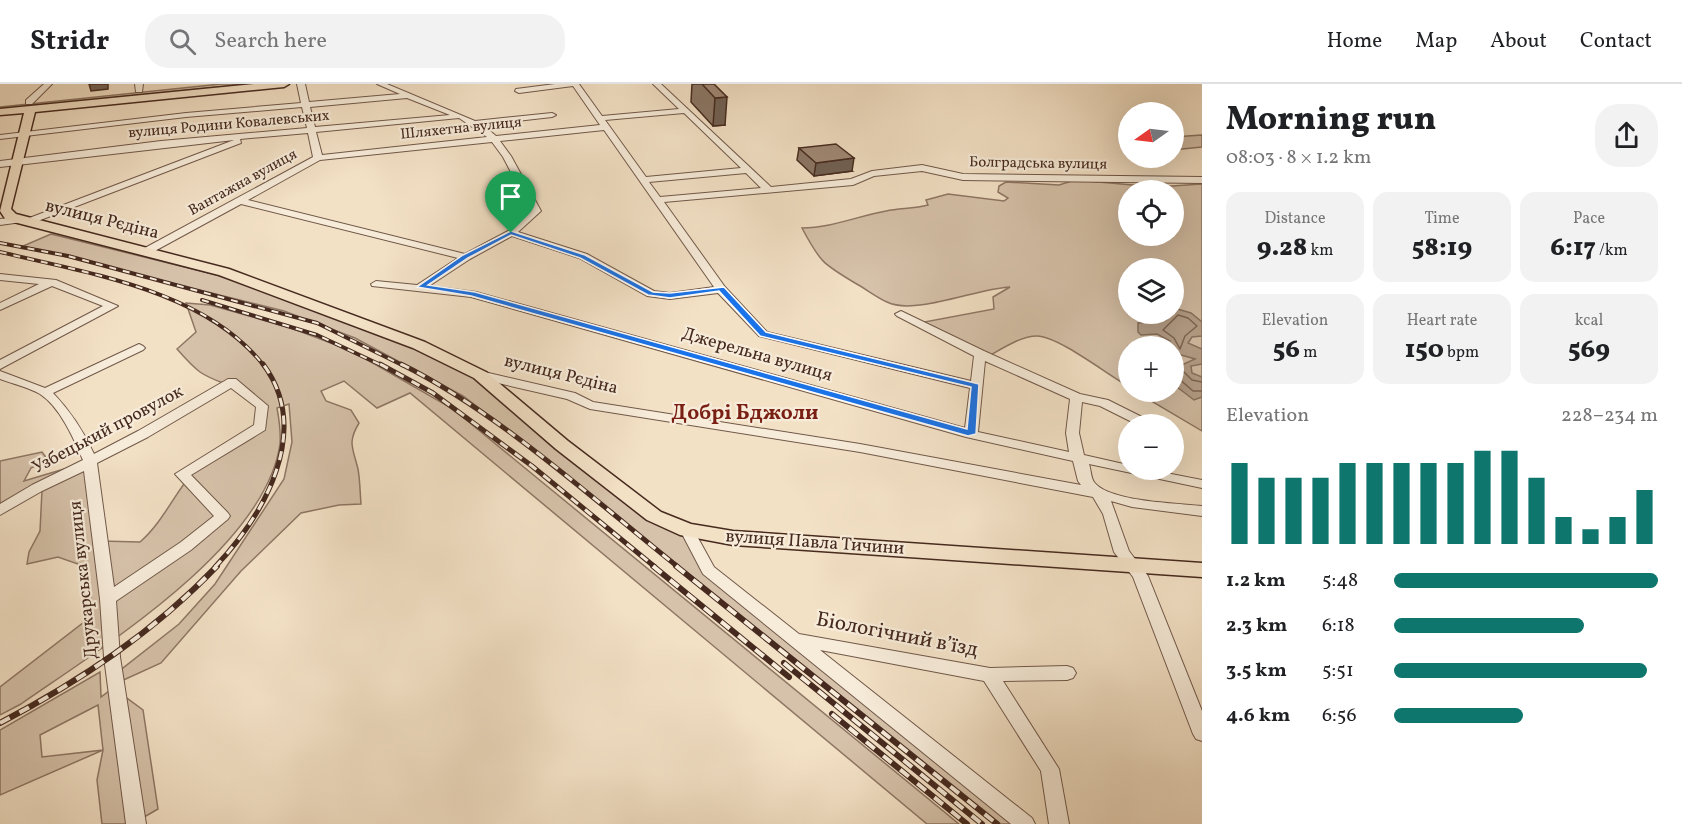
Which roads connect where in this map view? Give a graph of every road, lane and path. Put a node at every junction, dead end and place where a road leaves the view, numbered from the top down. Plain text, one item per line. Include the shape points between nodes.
1 (48, 84) edge
2 (203, 84) edge
3 (284, 84) edge
4 (301, 84) edge
5 (381, 84) edge
6 (574, 84) edge
7 (657, 84) edge
8 (139, 87) edge
9 (519, 91) dead end
10 (407, 96) junction
11 (307, 104) junction
12 (0, 105) edge
13 (29, 106) junction
14 (140, 108) dead end
15 (685, 111) junction
16 (0, 112) edge
17 (552, 115) dead end
18 (460, 116) junction
19 (140, 120) junction
20 (604, 123) junction
21 (474, 124) junction
22 (313, 130) junction
23 (24, 134) junction
24 (254, 136) junction
25 (0, 137) edge
26 (494, 139) junction
27 (318, 158) junction
28 (17, 161) junction
29 (0, 164) edge
30 (748, 170) junction
31 (644, 180) junction
32 (1202, 180) edge
33 (769, 190) junction
34 (659, 200) junction
35 (241, 201) junction
36 (2, 215) edge
37 (23, 221) junction
38 (511, 233) junction
39 (147, 251) junction
40 (466, 257) junction
41 (0, 277) edge
42 (52, 282) junction
43 (376, 284) dead end
44 (421, 287) junction
45 (721, 289) junction
46 (0, 307) edge
47 (901, 314) dead end
48 (139, 348) dead end
49 (980, 354) junction
50 (0, 365) edge
51 (0, 375) edge
52 (480, 375) junction
53 (976, 386) junction
54 (45, 392) junction
55 (1076, 397) junction
56 (1125, 414) edge
57 (971, 434) junction
58 (1081, 460) junction
59 (90, 461) junction
60 (1118, 467) edge
61 (1183, 480) edge
62 (1202, 484) edge
63 (1096, 493) junction
64 (0, 510) edge
65 (1202, 511) edge
66 (687, 530) junction
67 (1131, 564) junction
68 (1202, 570) edge
69 (108, 598) junction
70 (796, 639) junction
71 (1067, 673) dead end
72 (990, 675) junction
73 (1202, 734) edge
74 (136, 824) edge
75 (1025, 824) edge
76 (1059, 824) edge

1 - 13 street
2 - 8 main road
3 - 13 main road
4 - 11 street, Вантажна вулиця
5 - 10 street
6 - 9 street
6 - 20 street
7 - 15 street
8 - 13 main road
10 - 11 street
10 - 18 street
11 - 19 street
11 - 22 street, Вантажна вулиця
12 - 13 main road
13 - 16 main road
13 - 23 main road
14 - 19 street
15 - 20 street, Шляхетна вулиця
15 - 30 street
17 - 21 street
18 - 21 street
18 - 22 street, вулиця Родини Ковалевських
19 - 23 street
20 - 26 street, Шляхетна вулиця
20 - 31 street
21 - 26 street
22 - 24 street, вулиця Родини Ковалевських
22 - 27 street, Вантажна вулиця
23 - 25 street
23 - 28 main road
24 - 28 street, вулиця Родини Ковалевських
24 - 37 street
26 - 27 street, Шляхетна вулиця
26 - 38 street via 536,211
27 - 35 street, Вантажна вулиця
28 - 29 street, вулиця Родини Ковалевських
28 - 36 main road
30 - 31 street
30 - 33 street
31 - 34 street
32 - 33 street, Болградська вулиця via 963,177 922,168 872,174 853,182
33 - 34 street, Болградська вулиця
34 - 45 street
35 - 39 street, Вантажна вулиця
35 - 40 street
36 - 37 main road, вулиця Рєдіна
37 - 39 main road, вулиця Рєдіна
38 - 40 street
38 - 45 street via 583,256 651,294 670,296
39 - 52 main road, вулиця Рєдіна via 224,272 306,302 419,345
40 - 44 street
41 - 42 street
42 - 46 street
42 - 50 street via 111,306
43 - 44 street, Джерельна вулиця
44 - 57 street, Джерельна вулиця via 472,294
45 - 53 street via 763,334
47 - 49 street
48 - 54 street
49 - 53 street
49 - 55 street
51 - 54 street, Друкарська вулиця
52 - 63 street, вулиця Рєдіна via 571,396 590,405 860,448
52 - 66 main road, вулиця Павла Тичини via 654,516
53 - 57 street
54 - 59 street, Друкарська вулиця via 78,433
55 - 56 street via 1104,403
55 - 58 street via 1073,435
57 - 58 street, Джерельна вулиця
58 - 60 street, Джерельна вулиця
58 - 63 street via 1085,481
59 - 64 street, Узбецький провулок
59 - 69 street, Друкарська вулиця
59 - 69 street, Узбецький провулок via 143,435 232,382 262,406 260,427 182,474 223,516
61 - 62 street, Джерельна вулиця
63 - 65 street, вулиця Рєдіна
63 - 67 street via 1110,514 1122,552
66 - 67 main road, вулиця Павла Тичини via 733,538
66 - 70 street via 708,570
67 - 68 main road, вулиця Павла Тичини
67 - 73 street via 1140,576
69 - 74 street, Друкарська вулиця via 112,657
70 - 72 street, Біологічний в’їзд
70 - 75 street
71 - 72 street, Біологічний в’їзд
72 - 76 street, Біологічний в’їзд via 1050,769

